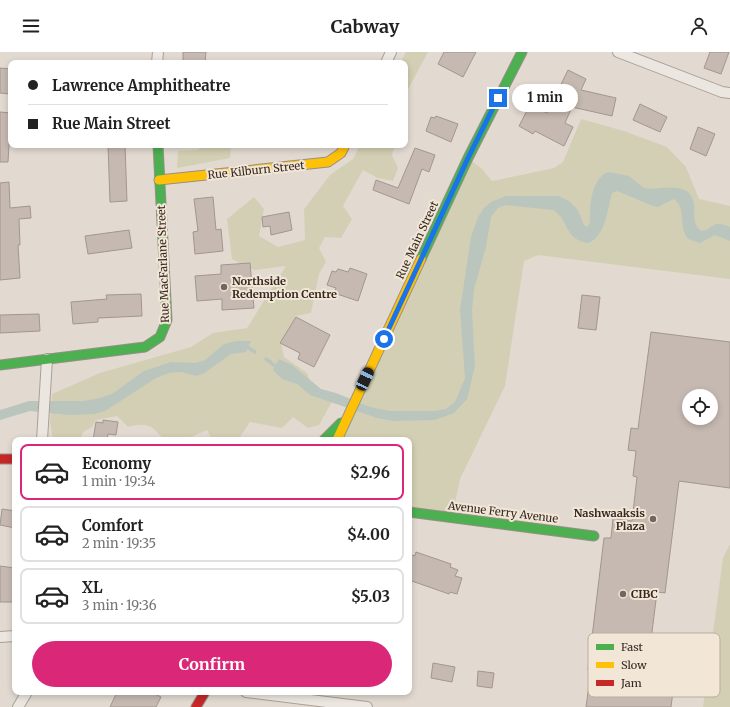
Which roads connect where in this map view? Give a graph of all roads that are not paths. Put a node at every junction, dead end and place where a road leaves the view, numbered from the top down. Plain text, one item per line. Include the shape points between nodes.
1 (522, 52) edge
2 (618, 52) edge
3 (730, 93) edge
4 (158, 148) edge
5 (344, 148) edge
6 (160, 180) junction
7 (47, 359) junction
8 (0, 365) edge
9 (347, 417) junction
10 (42, 437) edge
11 (327, 437) edge
12 (339, 437) edge
13 (0, 459) edge
14 (12, 459) edge
15 (412, 512) edge
16 (594, 536) dead end
17 (12, 636) edge
18 (0, 637) edge
19 (25, 695) edge
20 (202, 695) edge
21 (270, 695) edge
22 (18, 707) edge
23 (196, 707) edge
24 (367, 707) edge

1 - 9 street, Rue Main Street via 468,158
2 - 3 street
4 - 6 street, Rue MacFarlane Street
5 - 6 street, Rue Kilburn Street via 328,162
6 - 7 street, Rue MacFarlane Street via 167,320 164,332 157,342 145,347
7 - 8 street, Rue MacFarlane Street
7 - 10 street
9 - 11 street
9 - 12 street, Rue Main Street
13 - 14 street
15 - 16 street, Avenue Ferry Avenue
17 - 18 street
19 - 22 street
20 - 23 street
21 - 24 street

